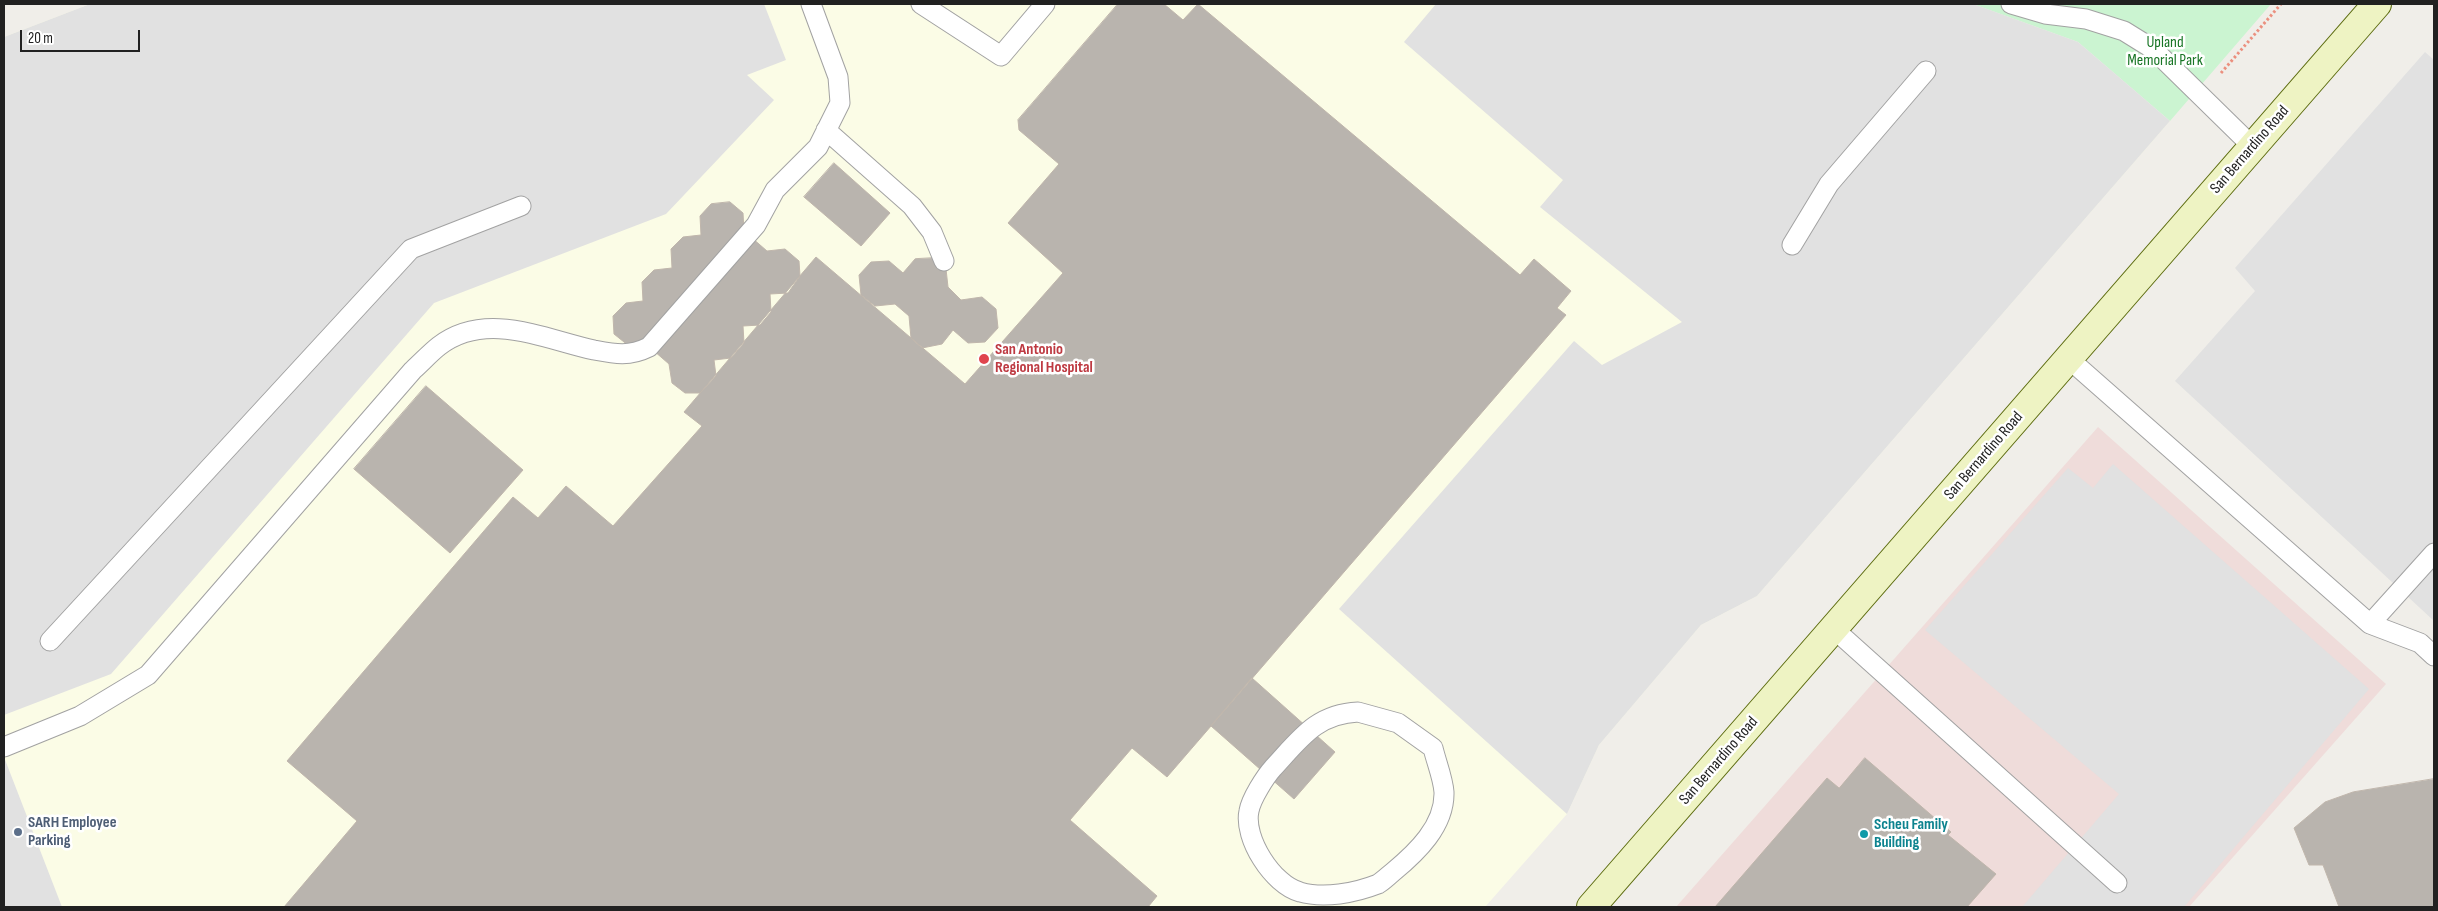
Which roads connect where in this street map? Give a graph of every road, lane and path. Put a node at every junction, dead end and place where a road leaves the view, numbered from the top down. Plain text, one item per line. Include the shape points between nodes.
1 (811, 4) edge
2 (921, 4) edge
3 (1045, 4) edge
4 (2011, 4) edge
5 (2281, 4) edge
6 (2377, 4) edge
7 (1926, 71) dead end
8 (2219, 75) dead end
9 (826, 130) junction
10 (2253, 147) junction
11 (522, 206) dead end
12 (1792, 246) dead end
13 (944, 261) dead end
14 (2069, 359) junction
15 (2434, 553) edge
16 (2370, 624) junction
17 (1834, 629) junction
18 (50, 641) dead end
19 (2434, 656) edge
20 (4, 747) edge
21 (1433, 748) joint
22 (2117, 883) dead end
23 (1591, 907) edge

1 - 9 lane via 838,77 840,103
2 - 3 lane via 1001,56
4 - 10 lane via 2045,14 2086,19 2124,31 2152,49
5 - 8 path
6 - 10 street, San Bernardino Road
7 - 12 lane via 1829,184
9 - 13 lane via 912,206 932,232
9 - 20 lane via 818,147 775,190 756,225 649,347 633,354 616,355 527,331 490,328 463,334 440,346 413,370 148,675 80,716
10 - 14 street, San Bernardino Road
11 - 18 lane via 412,249
14 - 16 lane
14 - 17 street, San Bernardino Road
15 - 16 lane
16 - 19 lane via 2420,643
17 - 22 lane
17 - 23 street, San Bernardino Road
21 - 21 lane via 1398,723 1358,712 1330,717 1309,729 1267,775 1249,810 1249,830 1274,877 1299,892 1338,895 1379,883 1418,852 1439,818 1444,792

